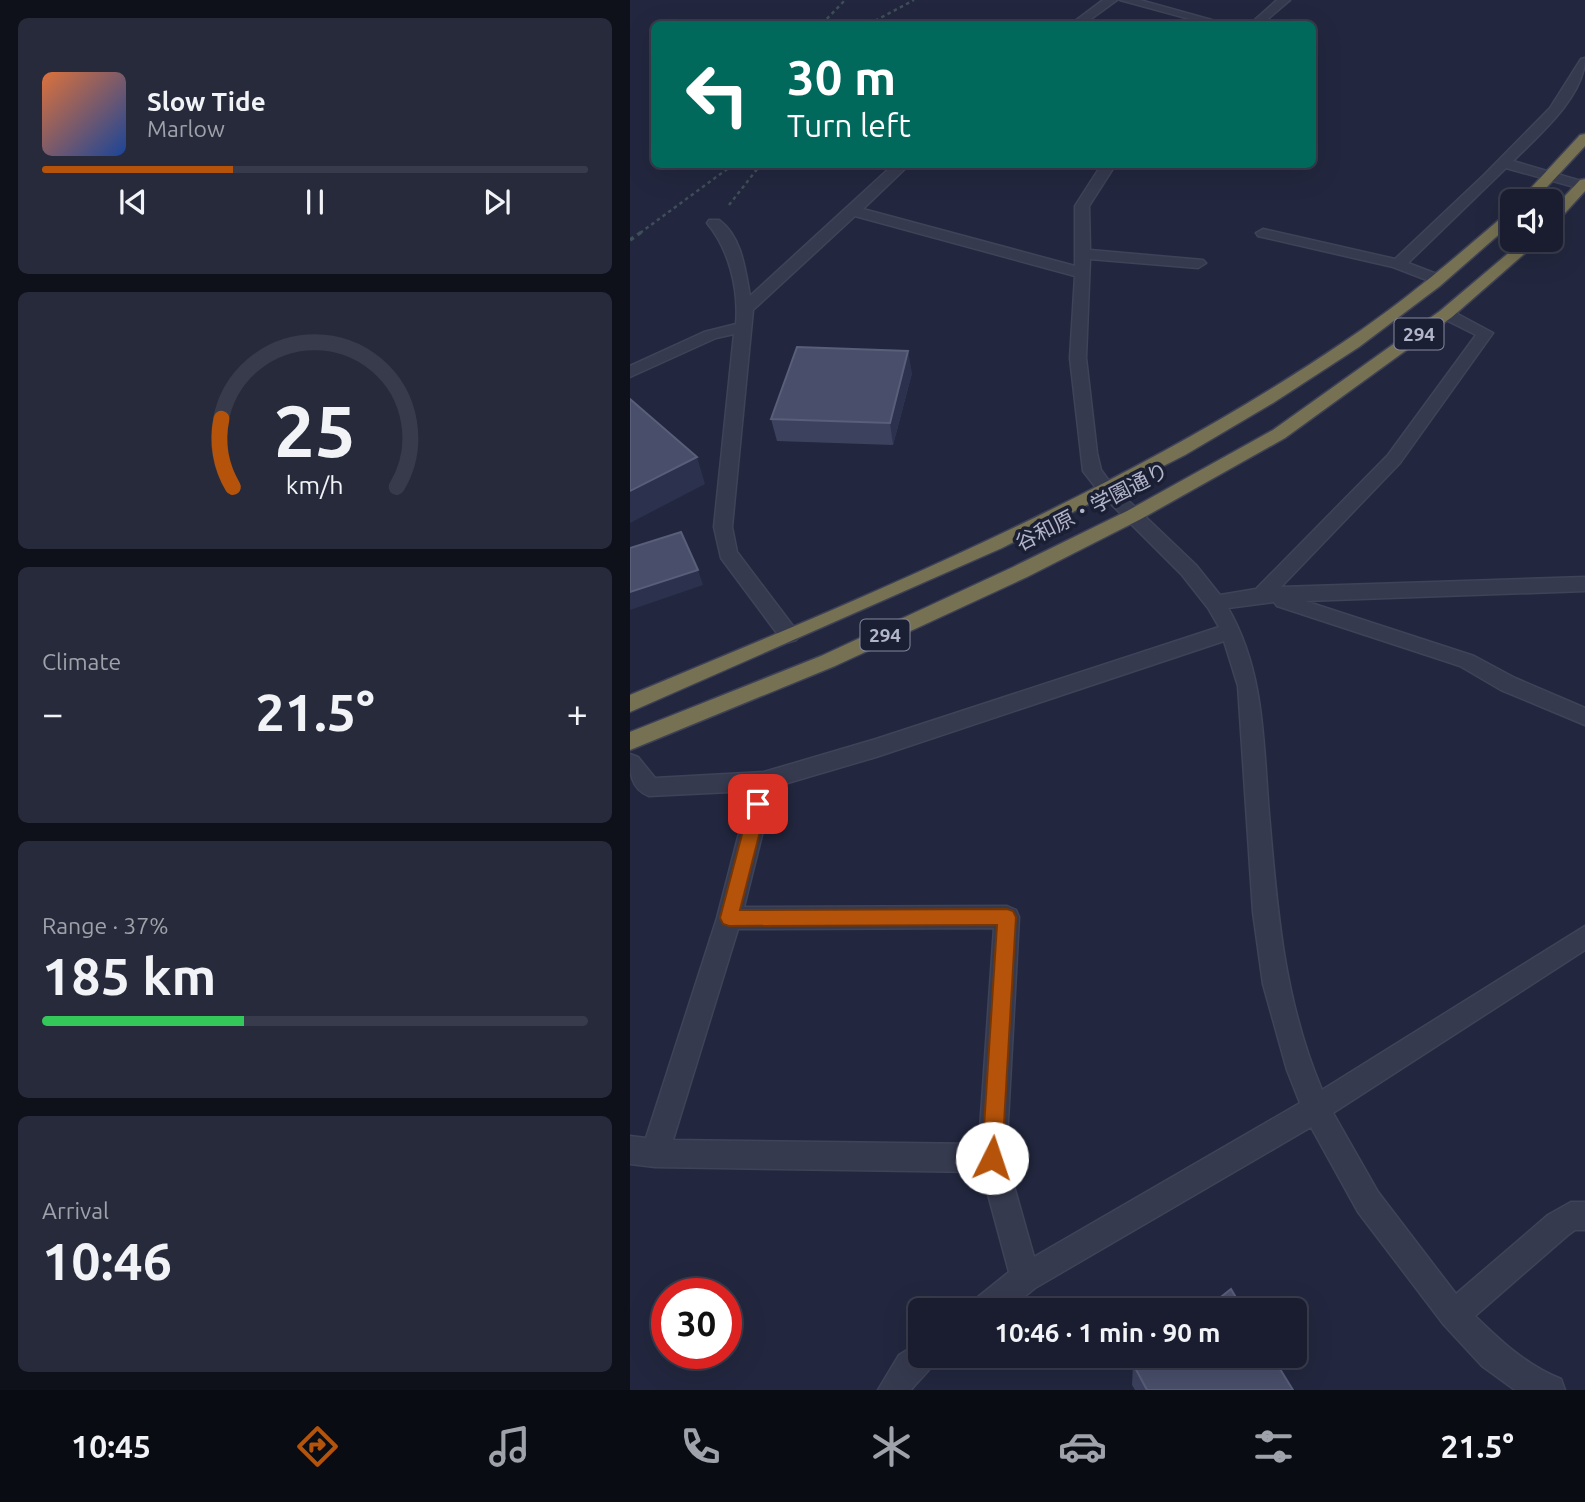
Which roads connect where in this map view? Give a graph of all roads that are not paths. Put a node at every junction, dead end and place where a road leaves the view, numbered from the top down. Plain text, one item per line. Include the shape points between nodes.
1 (1111, 0) edge
2 (1126, 0) edge
3 (1284, 0) edge
4 (1081, 21) edge
5 (1208, 21) edge
6 (1260, 21) edge
7 (1585, 62) edge
8 (1585, 138) edge
9 (1504, 163) junction
10 (900, 168) edge
11 (1107, 168) edge
12 (1551, 177) junction
13 (1584, 185) edge
14 (1538, 189) edge
15 (1563, 207) edge
16 (855, 211) junction
17 (714, 223) road end
18 (1500, 226) edge
19 (1263, 233) dead end
20 (1519, 252) edge
21 (1083, 254) junction
22 (1198, 263) dead end
23 (1398, 264) junction
24 (1083, 273) junction
25 (1437, 279) junction
26 (1446, 314) junction
27 (744, 318) junction
28 (630, 372) edge
29 (1105, 489) junction
30 (1134, 515) junction
31 (1585, 584) edge
32 (1262, 595) junction
33 (1215, 603) junction
34 (1231, 631) junction
35 (789, 635) junction
36 (635, 698) edge
37 (1585, 717) edge
38 (630, 741) edge
39 (630, 763) edge
40 (764, 781) junction
41 (729, 918) junction
42 (1585, 937) edge
43 (1316, 1109) junction
44 (643, 1152) edge
45 (992, 1158) junction
46 (1585, 1216) edge
47 (1025, 1278) junction
48 (999, 1298) edge
49 (1454, 1315) junction
50 (910, 1368) edge
51 (893, 1390) edge
52 (1550, 1390) edge

1 - 4 street
2 - 5 street
3 - 6 street
7 - 9 street via 1555,110
8 - 12 highway
9 - 12 street
9 - 23 street
10 - 16 street
11 - 21 street via 1082,206
12 - 13 street
12 - 14 highway
13 - 15 highway
16 - 24 street
16 - 27 street
17 - 27 street via 723,230 735,257
18 - 25 highway, 谷和原・学園通り / 294
19 - 23 street
20 - 26 highway, 谷和原・学園通り / 294
21 - 22 street
21 - 24 street
23 - 25 street
24 - 29 street via 1078,358 1086,440 1092,471
25 - 29 highway, 谷和原・学園通り / 294 via 1402,309 1247,411
26 - 30 highway, 谷和原・学園通り / 294 via 1279,434
26 - 32 street via 1485,333 1394,459
27 - 28 street
27 - 35 street via 723,527 728,553
29 - 30 street
29 - 35 highway, 谷和原・学園通り / 294 via 974,554
30 - 33 street via 1189,569
30 - 38 highway, 谷和原・学園通り / 294 via 828,661
31 - 32 street
32 - 33 street
32 - 37 street via 1467,662
33 - 34 street
34 - 40 street
34 - 43 street via 1248,686 1275,984
35 - 36 highway, 谷和原・学園通り / 294
39 - 40 street via 649,787
40 - 41 street
41 - 44 street
41 - 45 street via 1007,917
42 - 43 street
43 - 47 street
43 - 49 street via 1368,1202
44 - 45 street
45 - 47 street
46 - 49 street via 1571,1216 1558,1225
47 - 48 street
49 - 52 street via 1493,1355 1529,1382
50 - 51 street

